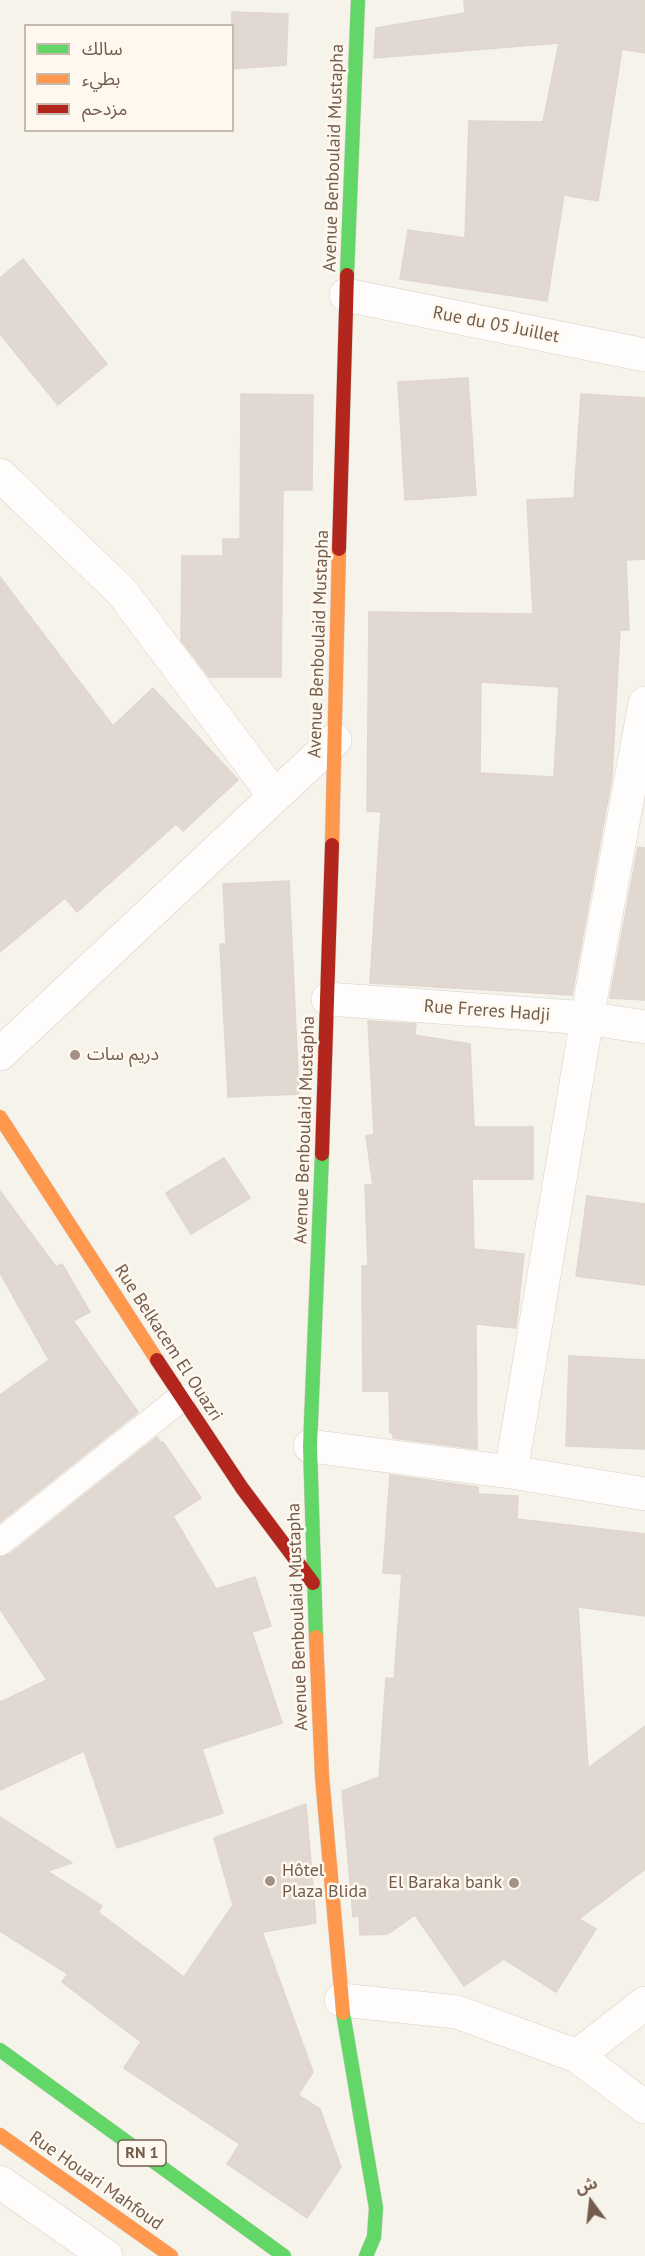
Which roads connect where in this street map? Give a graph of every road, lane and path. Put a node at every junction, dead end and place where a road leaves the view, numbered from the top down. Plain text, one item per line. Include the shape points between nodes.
1 (358, 0) edge
2 (346, 295) junction
3 (645, 355) edge
4 (0, 475) edge
5 (645, 703) edge
6 (334, 740) junction
7 (274, 795) junction
8 (328, 999) junction
9 (587, 1018) junction
10 (645, 1028) edge
11 (0, 1054) edge
12 (0, 1117) edge
13 (181, 1398) junction
14 (310, 1446) junction
15 (511, 1472) junction
16 (645, 1494) edge
17 (0, 1542) edge
18 (313, 1583) junction
19 (341, 2000) junction
20 (645, 2003) edge
21 (0, 2050) edge
22 (576, 2056) junction
23 (645, 2107) edge
24 (0, 2135) edge
25 (0, 2182) edge
26 (106, 2256) edge
27 (171, 2256) edge
28 (284, 2256) edge
29 (366, 2256) edge

1 - 2 main road, Avenue Benboulaid Mustapha
2 - 3 street, Rue du 05 Juillet
2 - 6 main road, Avenue Benboulaid Mustapha
4 - 7 street via 122,592
5 - 9 street
6 - 7 street
6 - 8 main road, Avenue Benboulaid Mustapha
7 - 11 street
8 - 9 street, Rue Freres Hadji
8 - 14 main road, Avenue Benboulaid Mustapha
9 - 10 street, Rue Freres Hadji
9 - 15 street
12 - 13 main road, Rue Belkacem El Ouazri
13 - 17 lane
13 - 18 main road, Rue Belkacem El Ouazri
14 - 15 street
14 - 18 main road, Avenue Benboulaid Mustapha
15 - 16 street
18 - 19 main road, Avenue Benboulaid Mustapha via 322,1776
19 - 22 street via 457,2012
19 - 29 main road, Avenue Benboulaid Mustapha via 376,2208 374,2237
20 - 22 street
21 - 28 main road, RN 1
22 - 23 street
24 - 27 main road, Rue Houari Mahfoud
25 - 26 street

